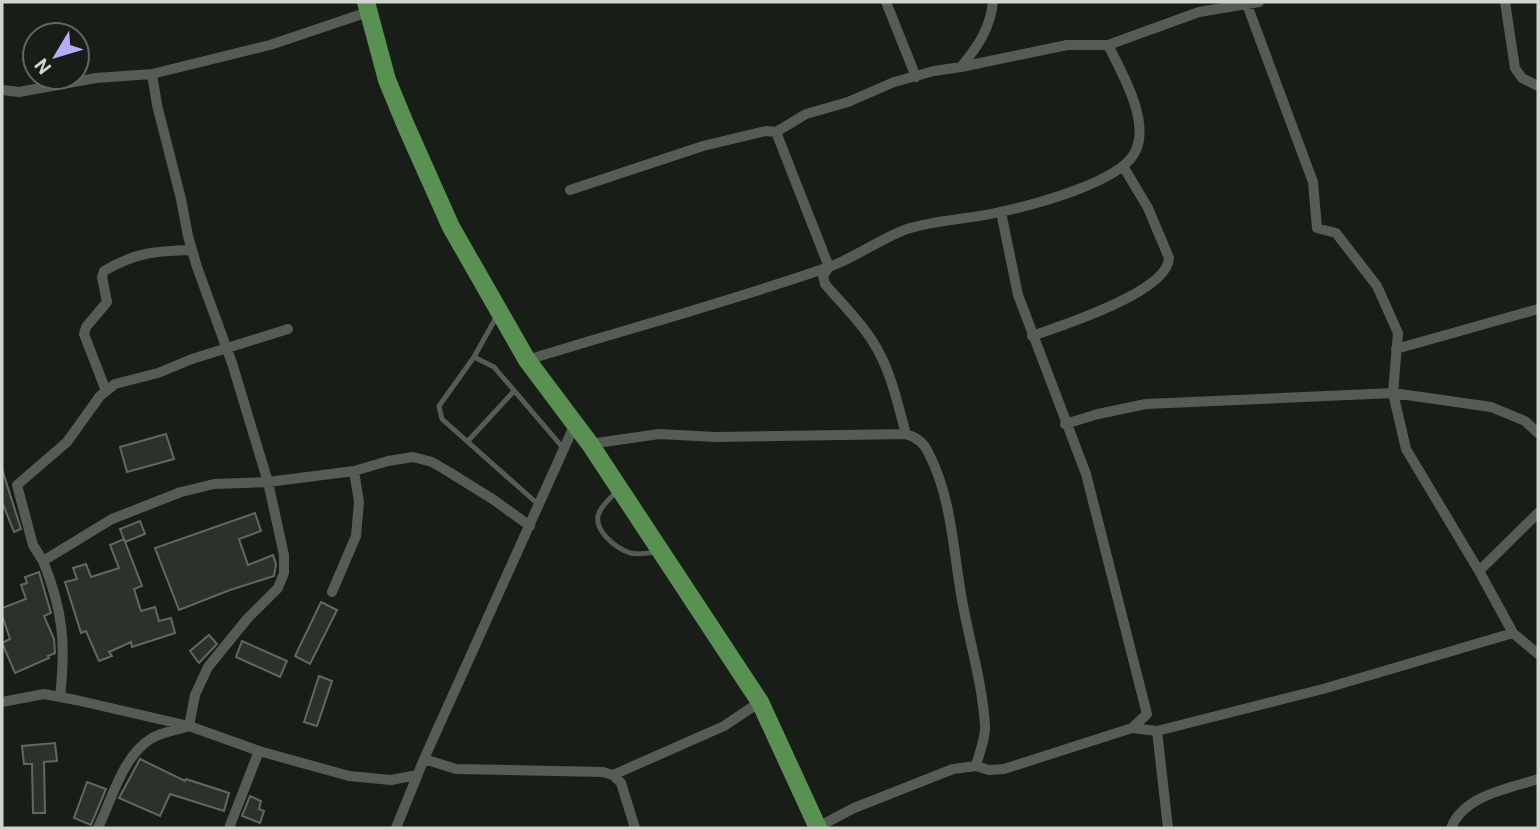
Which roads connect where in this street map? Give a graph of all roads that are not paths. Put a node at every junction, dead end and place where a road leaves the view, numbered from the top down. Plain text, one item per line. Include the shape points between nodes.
1 (886, 2) edge
2 (993, 2) edge
3 (1505, 2) edge
4 (1251, 3) edge
5 (367, 7) edge
6 (1108, 45) junction
7 (961, 67) junction
8 (152, 74) junction
9 (916, 77) junction
10 (1538, 86) edge
11 (2, 90) edge
12 (776, 132) junction
13 (1123, 166) junction
14 (570, 190) dead end
15 (1001, 212) junction
16 (192, 250) junction
17 (829, 267) junction
18 (1538, 309) edge
19 (500, 312) junction
20 (288, 329) dead end
21 (1032, 336) junction
22 (227, 349) junction
23 (1396, 349) junction
24 (474, 357) junction
25 (527, 360) junction
26 (106, 391) junction
27 (514, 391) junction
28 (1393, 393) junction
29 (575, 424) junction
30 (1065, 424) junction
31 (1538, 433) edge
32 (906, 434) junction
33 (468, 441) junction
34 (590, 444) junction
35 (564, 449) junction
36 (355, 471) junction
37 (268, 482) junction
38 (619, 489) junction
39 (539, 505) junction
40 (1538, 513) edge
41 (530, 526) junction
42 (661, 552) junction
43 (43, 561) junction
44 (1479, 571) junction
45 (332, 592) dead end
46 (1513, 633) junction
47 (1538, 654) edge
48 (60, 697) junction
49 (2, 702) edge
50 (760, 702) junction
51 (189, 726) junction
52 (1132, 728) junction
53 (1157, 730) junction
54 (259, 751) junction
55 (424, 759) junction
56 (976, 766) junction
57 (417, 775) junction
58 (613, 775) junction
59 (1538, 779) edge
60 (98, 828) edge
61 (229, 828) edge
62 (396, 828) edge
63 (635, 828) edge
64 (818, 828) edge
65 (1168, 828) edge
66 (1451, 828) edge

1 - 9 street
2 - 7 street via 982,41
3 - 10 street via 1516,68 1522,78
4 - 6 street via 1199,12
4 - 23 street via 1313,183 1317,228 1336,233 1377,286 1398,333
5 - 8 street via 270,45
5 - 19 main road via 405,126 451,228
6 - 7 street via 1067,45
6 - 13 street via 1140,123 1138,143
7 - 9 street
8 - 11 street via 96,78 19,92
8 - 16 street
9 - 12 street via 806,114
12 - 14 street via 703,146
12 - 17 street
13 - 15 street via 1085,187
13 - 21 street via 1147,208 1169,266 1105,310
15 - 17 street via 908,229
15 - 21 street via 1018,295
16 - 22 street
16 - 26 street via 141,253 104,271 107,302 84,334
17 - 25 street
17 - 32 street via 823,276 825,284 882,357
18 - 23 street
19 - 24 lane
19 - 25 main road
20 - 22 street
21 - 30 street
22 - 26 street via 115,384
22 - 37 street
23 - 28 street
24 - 27 lane via 494,366
24 - 33 lane via 439,406 442,419
25 - 29 main road
26 - 43 street via 67,442 17,485 33,545
27 - 33 lane
27 - 35 lane
28 - 30 street via 1146,404
28 - 31 street via 1491,407 1525,421
28 - 44 street via 1406,449
29 - 34 main road
29 - 35 street
30 - 52 street via 1086,474 1147,709 1144,720
32 - 34 street via 659,434
32 - 56 street via 929,452 945,496 985,728
33 - 39 lane
34 - 38 main road
35 - 39 street
36 - 37 street
36 - 41 street via 413,457 432,462
36 - 45 street via 359,502 356,536
37 - 43 street via 214,484 181,492 112,519
37 - 51 street via 284,573 278,588 208,667 195,695
38 - 42 main road
38 - 42 lane via 600,510 600,530 632,554
39 - 41 street
40 - 44 street
41 - 55 street
42 - 50 main road
43 - 48 street via 61,621 65,655
44 - 46 street
46 - 47 street
46 - 53 street
48 - 49 street via 44,694
48 - 51 street
50 - 58 street via 724,726
50 - 64 main road
51 - 54 street
51 - 60 street via 154,736 141,746
52 - 53 street
52 - 56 street via 1004,769
53 - 65 street
54 - 57 street via 349,776 391,780
54 - 61 street
55 - 57 street
55 - 58 street via 456,769
56 - 64 street via 953,769 854,808
57 - 62 street
58 - 63 street via 621,783
59 - 66 street via 1479,798 1455,818

